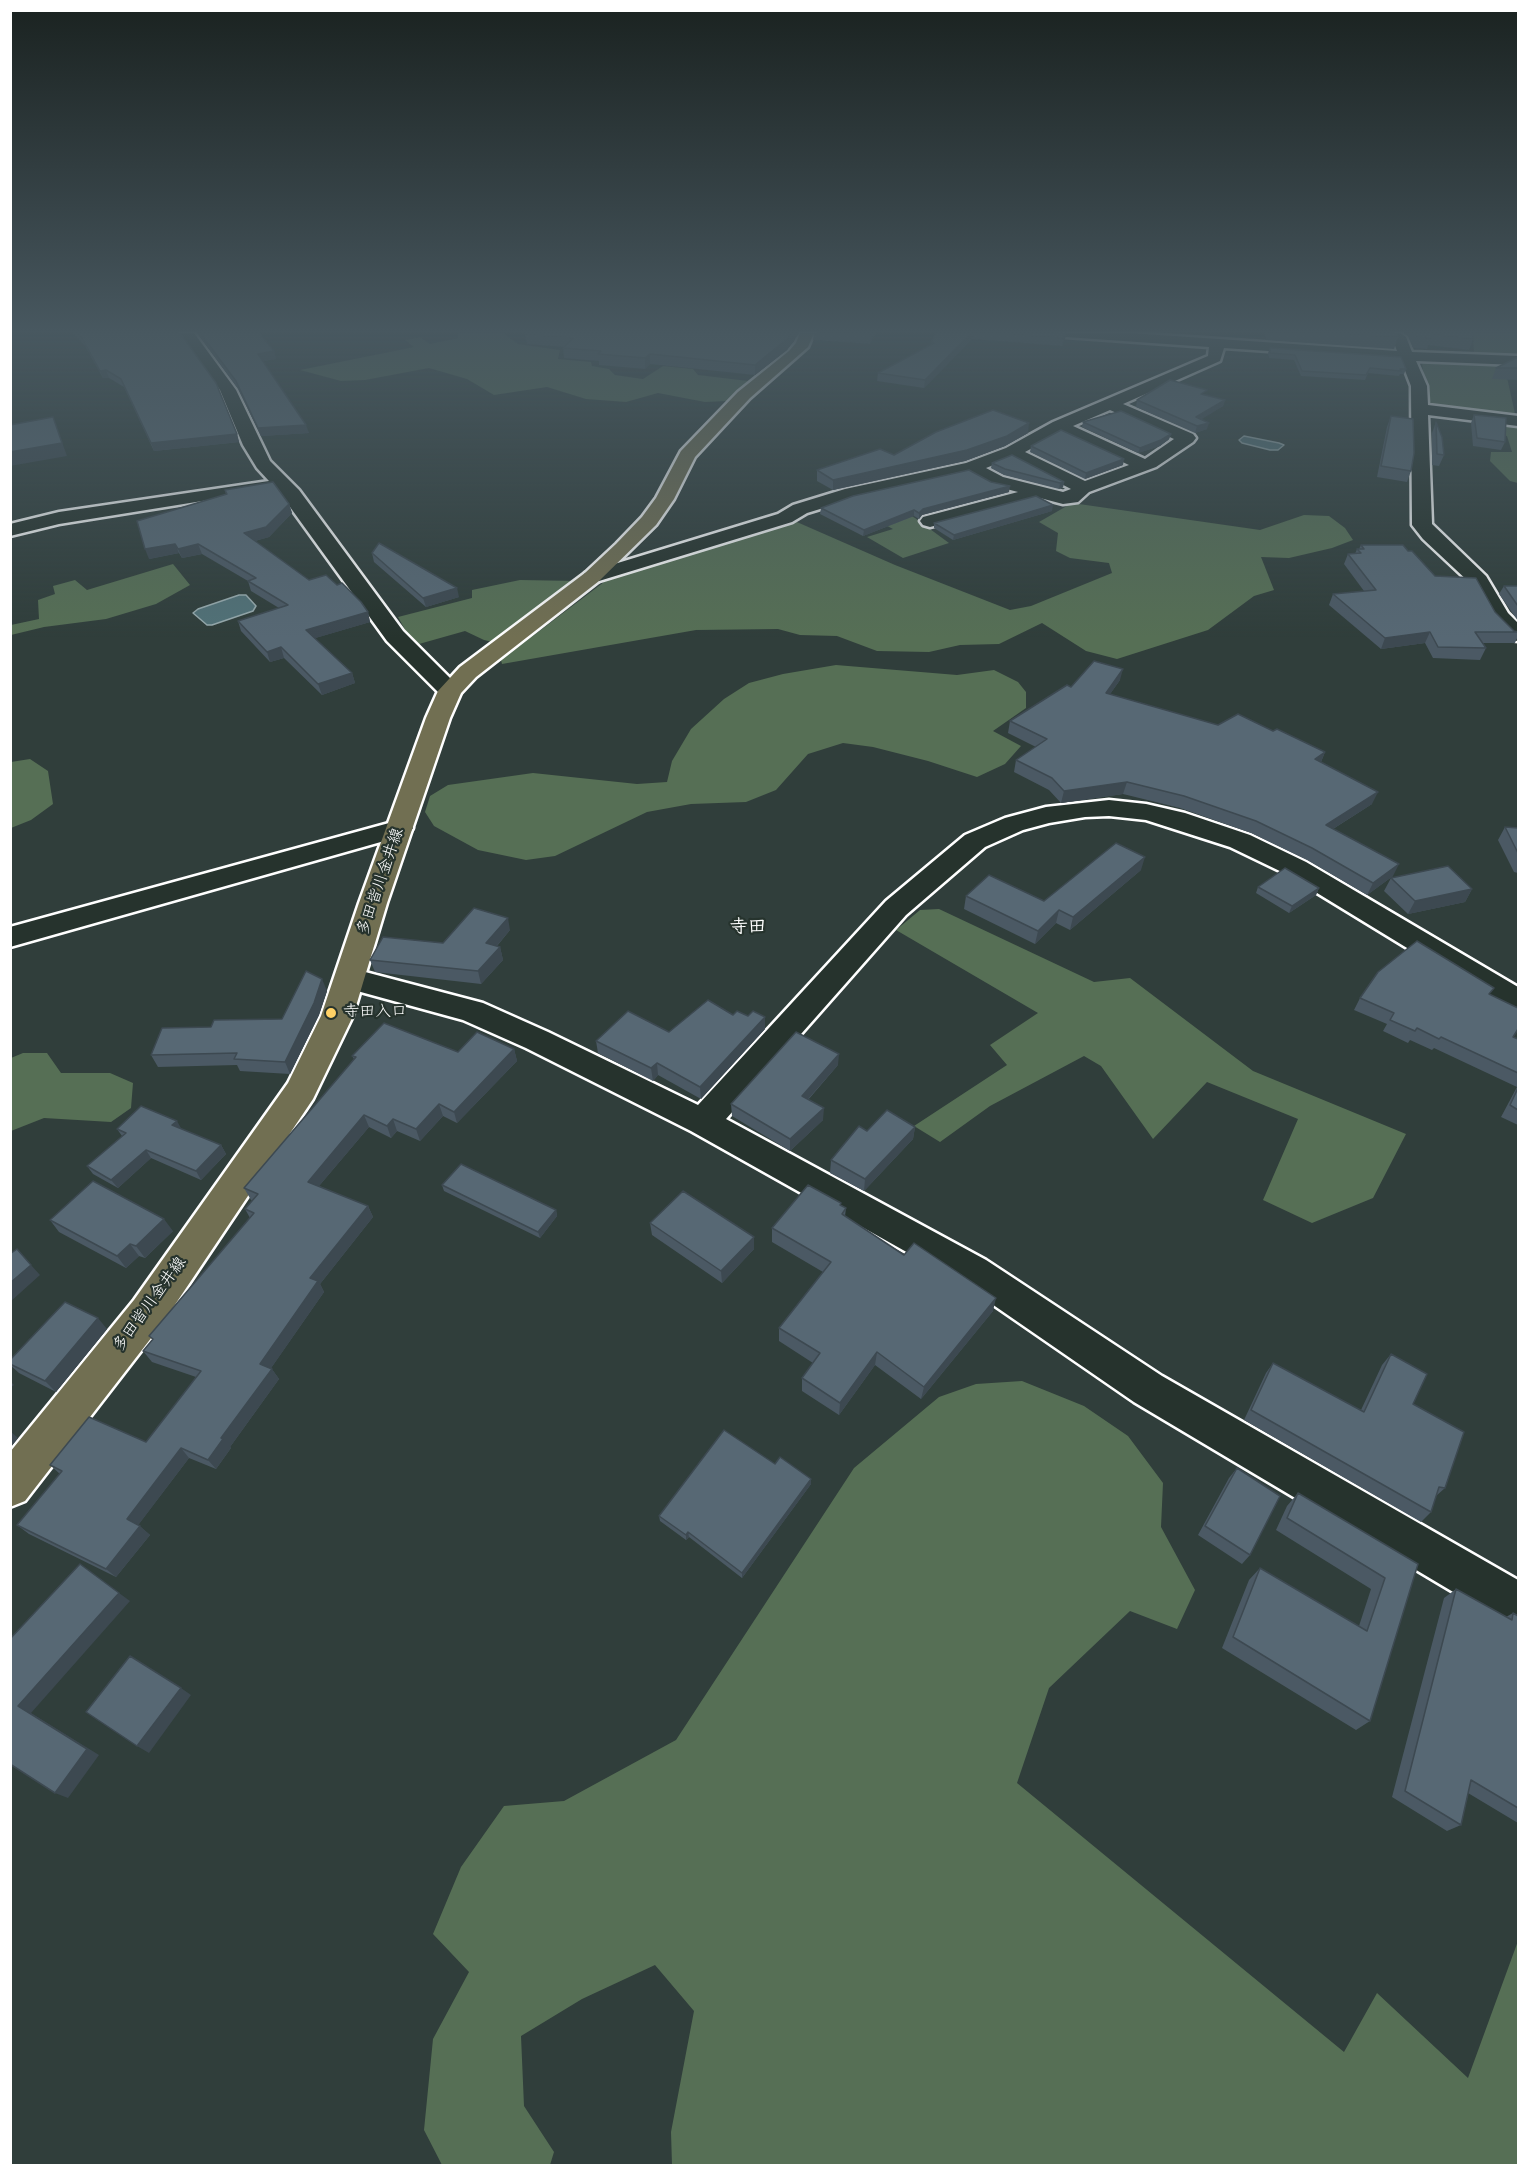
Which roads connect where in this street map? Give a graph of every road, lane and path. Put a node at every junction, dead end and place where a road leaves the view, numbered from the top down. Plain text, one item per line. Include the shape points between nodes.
1 (247, 435) edge
2 (706, 435) edge
3 (1044, 435) edge
4 (1078, 435) edge
5 (1179, 435) edge
6 (1420, 435) edge
7 (1012, 452) junction
8 (1144, 465) junction
9 (971, 467) junction
10 (284, 483) junction
11 (1084, 488) junction
12 (1039, 492) junction
13 (930, 521) dead end
14 (10, 530) edge
15 (592, 577) junction
16 (1518, 635) edge
17 (450, 690) junction
18 (400, 828) junction
19 (10, 937) edge
20 (350, 979) junction
21 (1518, 1001) edge
22 (703, 1122) junction
23 (10, 1486) edge
24 (1518, 1605) edge

1 - 10 street via 263,464
2 - 15 main road, 多田皆川金井線 via 687,455 649,521
3 - 7 street
4 - 8 street
5 - 8 street via 1187,438
6 - 16 street via 1422,525 1479,580 1499,616
7 - 9 street
7 - 11 street
8 - 11 street
9 - 12 street via 997,481
9 - 15 street via 852,493 800,509 785,518
10 - 14 street via 59,518
10 - 17 street via 395,636
11 - 12 street via 1071,498
12 - 13 street
15 - 17 main road, 多田皆川金井線
17 - 18 main road, 多田皆川金井線
18 - 19 street
18 - 20 main road, 多田皆川金井線
20 - 22 street via 472,1011
20 - 23 main road, 多田皆川金井線 via 337,1016 301,1090 148,1312
21 - 22 street via 1296,868 1240,841 1146,812 1085,809 1014,824 975,841 896,908
22 - 24 street via 973,1271 1148,1389

